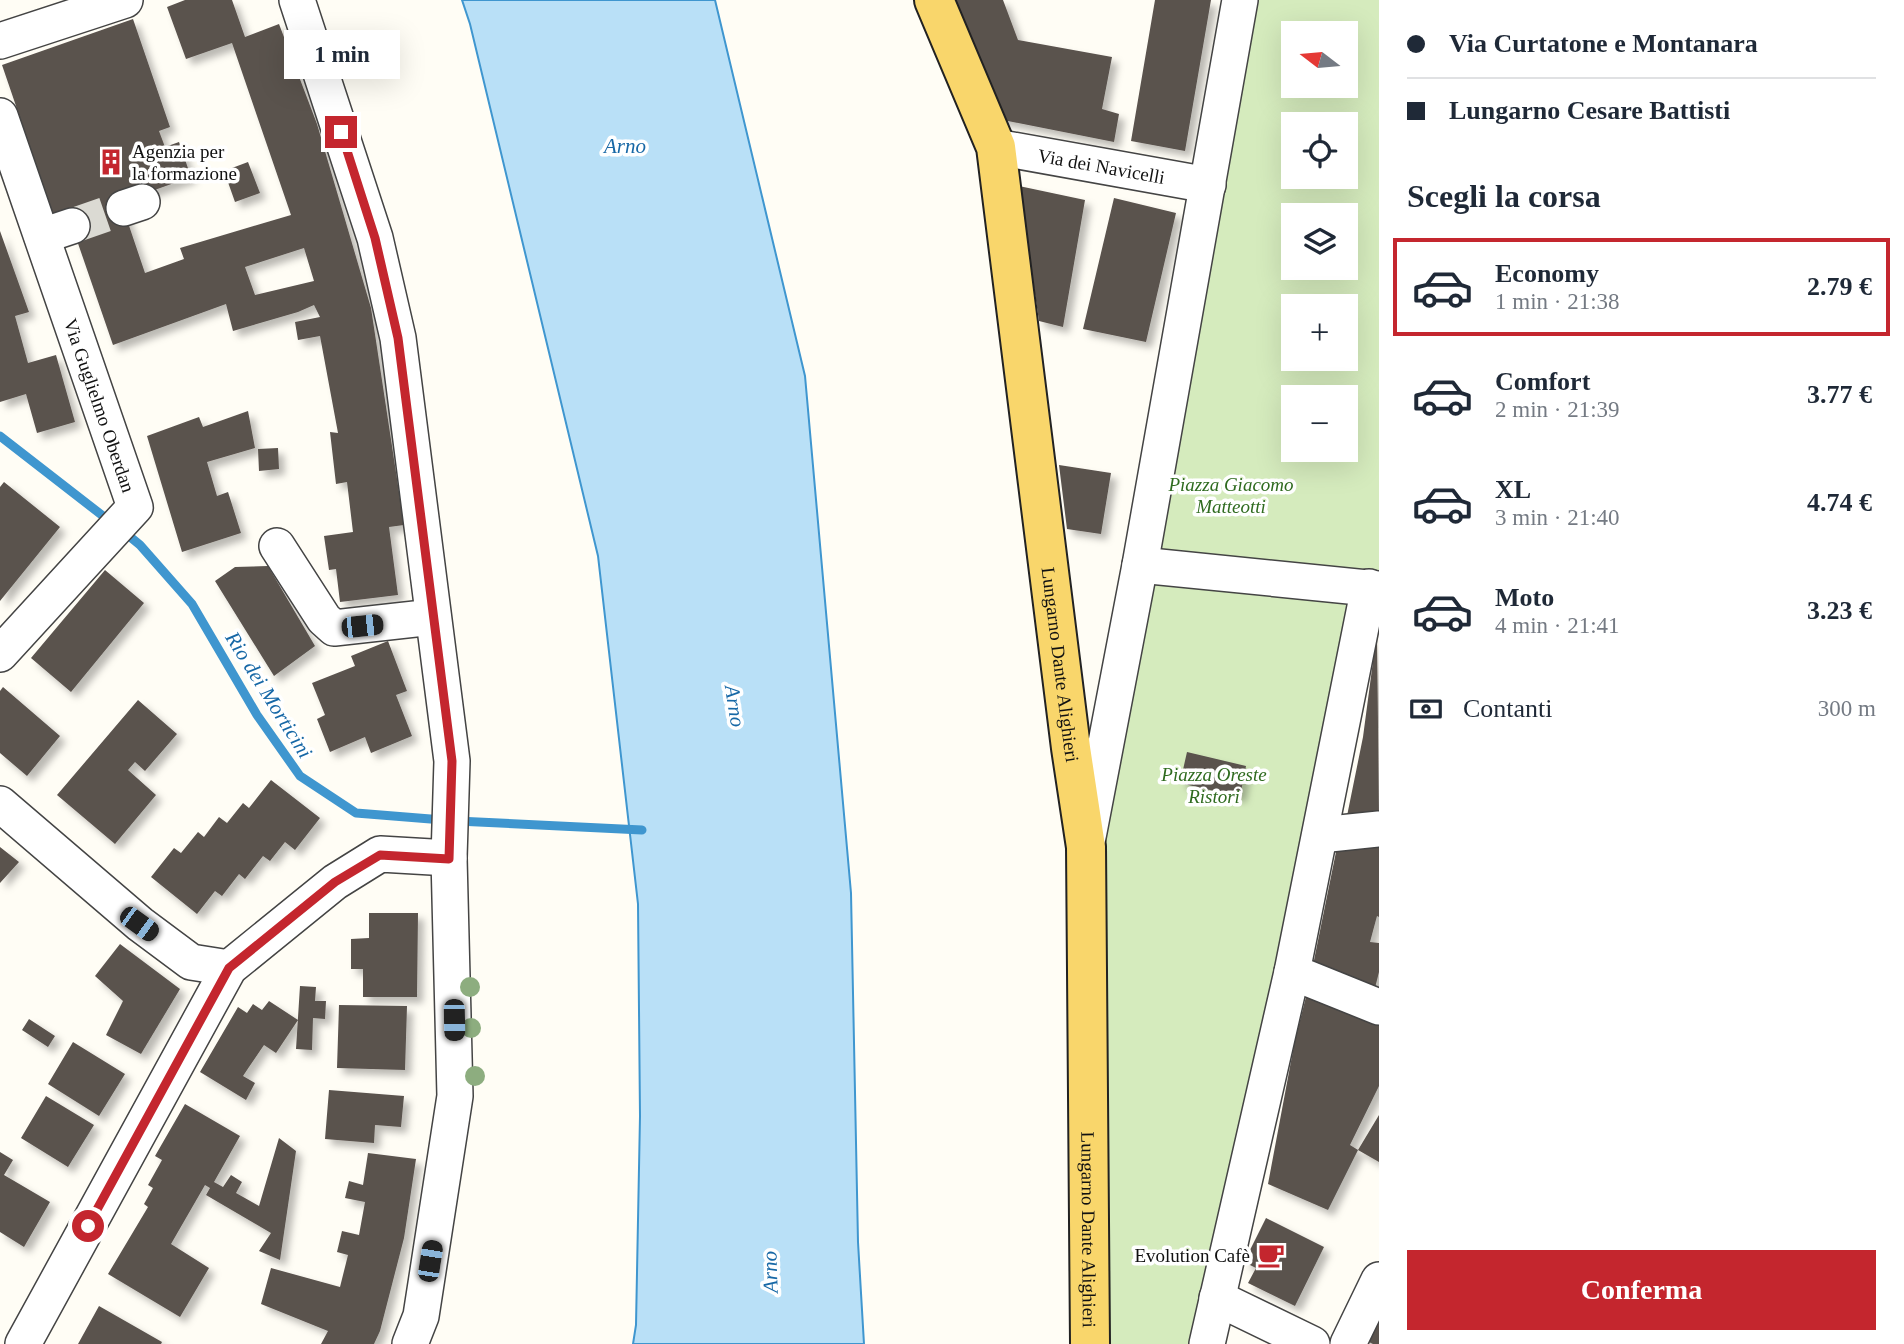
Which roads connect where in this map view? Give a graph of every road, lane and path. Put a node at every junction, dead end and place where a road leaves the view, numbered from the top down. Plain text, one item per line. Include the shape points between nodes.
1 (125, 0) edge
2 (297, 0) edge
3 (934, 0) edge
4 (1240, 0) edge
5 (0, 41) edge
6 (0, 116) edge
7 (996, 147) junction
8 (1208, 185) junction
9 (277, 546) dead end
10 (1140, 565) junction
11 (1374, 588) edge
12 (433, 617) junction
13 (0, 654) edge
14 (0, 804) edge
15 (1379, 829) edge
16 (1320, 835) junction
17 (1086, 847) junction
18 (449, 852) junction
19 (229, 968) junction
20 (1292, 972) junction
21 (1379, 1007) edge
22 (1379, 1280) edge
23 (1217, 1297) junction
24 (416, 1330) edge
25 (23, 1344) edge
26 (1090, 1344) edge
27 (1207, 1344) edge
28 (1312, 1344) edge
29 (1348, 1344) edge

1 - 5 street
2 - 12 street via 375,238 398,338
3 - 7 main road, Lungarno Dante Alighieri
4 - 8 street
6 - 13 street, Via Guglielmo Oberdan via 57,231 135,507
7 - 8 street, Via dei Navicelli
7 - 17 main road, Lungarno Dante Alighieri
8 - 10 street
9 - 12 street via 324,620 334,628
10 - 11 street
10 - 17 street
11 - 16 street
12 - 18 street via 452,761
14 - 19 street via 139,924 191,962
15 - 16 street
16 - 20 street
17 - 26 main road, Lungarno Dante Alighieri
18 - 19 street via 380,855 335,882
18 - 24 street via 455,1096
19 - 25 street
20 - 21 street
20 - 23 street
22 - 29 street
23 - 27 street
23 - 28 street

